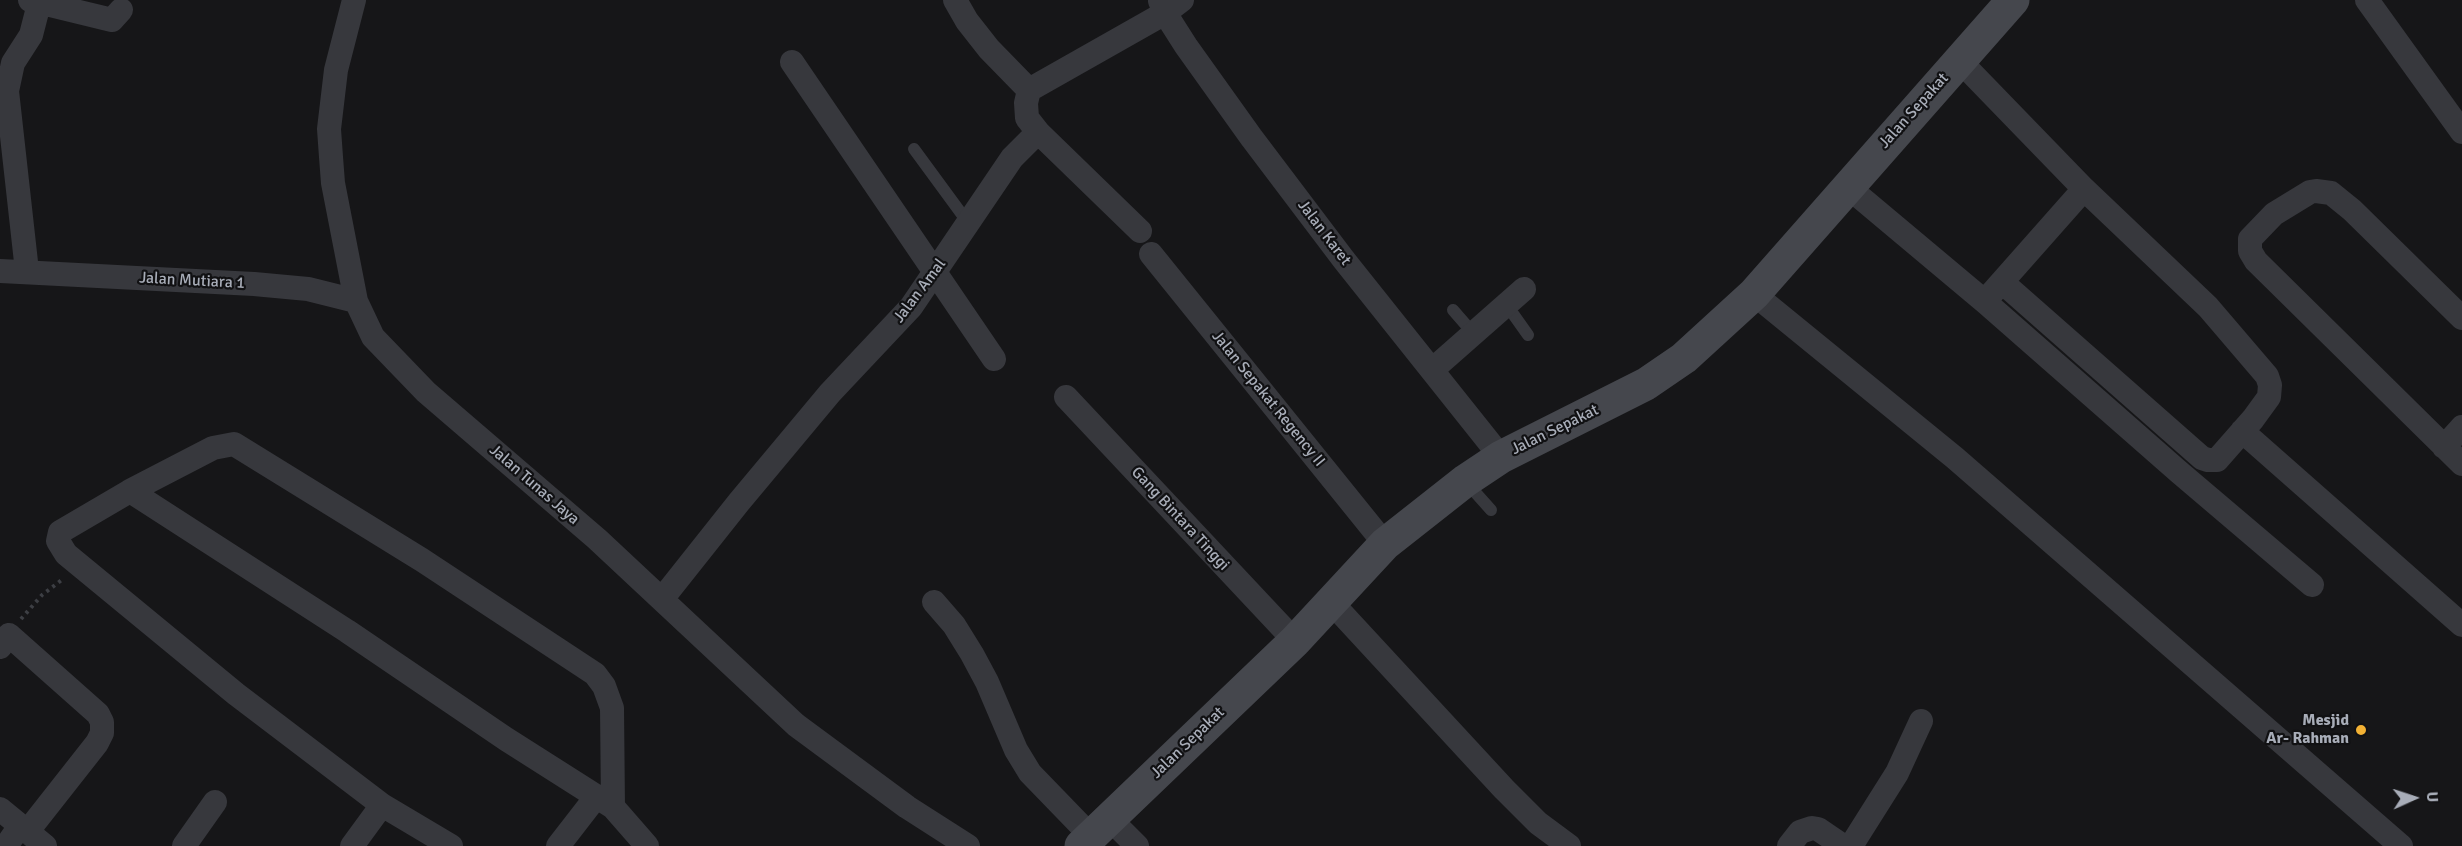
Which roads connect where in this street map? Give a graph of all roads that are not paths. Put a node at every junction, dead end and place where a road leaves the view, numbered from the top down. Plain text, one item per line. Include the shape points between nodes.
1 (354, 0) edge
2 (956, 0) edge
3 (2013, 0) edge
4 (2367, 0) edge
5 (37, 1) edge
6 (1169, 4) edge
7 (121, 10) dead end
8 (1959, 60) junction
9 (792, 62) dead end
10 (1029, 90) junction
11 (1038, 132) junction
12 (2462, 132) edge
13 (914, 149) dead end
14 (1848, 187) junction
15 (2084, 189) junction
16 (969, 224) junction
17 (1140, 231) dead end
18 (1151, 254) dead end
19 (0, 271) edge
20 (27, 271) junction
21 (935, 273) junction
22 (2002, 282) junction
23 (1754, 294) junction
24 (1515, 296) joint
25 (1984, 301) junction
26 (356, 302) junction
27 (1453, 310) dead end
28 (2462, 318) edge
29 (1473, 333) junction
30 (1528, 335) dead end
31 (994, 359) dead end
32 (1431, 370) junction
33 (1066, 397) dead end
34 (2462, 427) edge
35 (2242, 431) junction
36 (2444, 447) junction
37 (1501, 457) junction
38 (2462, 464) edge
39 (1465, 481) junction
40 (130, 491) junction
41 (1491, 510) dead end
42 (1385, 544) junction
43 (2312, 585) dead end
44 (662, 599) junction
45 (934, 602) dead end
46 (1332, 603) junction
47 (2462, 625) edge
48 (5, 641) edge
49 (1295, 642) junction
50 (1921, 721) dead end
51 (215, 802) dead end
52 (604, 802) junction
53 (382, 805) junction
54 (0, 809) edge
55 (1094, 834) edge
56 (31, 835) edge
57 (6, 846) edge
58 (184, 846) edge
59 (352, 846) edge
60 (452, 846) edge
61 (558, 846) edge
62 (647, 846) edge
63 (968, 846) edge
64 (1137, 846) edge
65 (1569, 846) edge
66 (1789, 846) edge
67 (1843, 846) edge
68 (1851, 846) edge
69 (2401, 846) edge

1 - 26 street, Jalan Tunas Jaya via 336,70 329,129 333,183
2 - 10 street via 989,49
3 - 8 main road, Jalan Sepakat
4 - 12 street
5 - 7 street via 112,21
5 - 20 street via 31,35 13,63 7,91
6 - 10 street
6 - 32 street, Jalan Karet via 1185,46
8 - 14 main road, Jalan Sepakat
8 - 15 street
9 - 21 street
10 - 11 street via 1027,118
11 - 16 street, Jalan Amal via 1012,158
11 - 17 street
13 - 16 lane
14 - 23 main road, Jalan Sepakat
14 - 25 street
15 - 22 street
15 - 35 street via 2208,307 2267,376 2271,392 2267,402
16 - 21 street, Jalan Amal
18 - 42 street, Jalan Sepakat Regency II
19 - 20 street, Jalan Mutiara 1
20 - 26 street, Jalan Mutiara 1 via 308,289
21 - 31 street
21 - 44 street, Jalan Amal via 911,307 830,393 739,501
22 - 25 street
22 - 35 street via 2202,458 2217,460
23 - 37 main road, Jalan Sepakat via 1684,358 1646,384
23 - 69 street via 1955,458
24 - 29 street
24 - 30 lane
25 - 43 street
26 - 44 street, Jalan Tunas Jaya via 373,337 395,363
27 - 29 lane
28 - 36 street via 2340,199 2322,191 2310,192 2274,214 2250,239 2250,251 2256,261
29 - 32 street
32 - 37 street, Jalan Karet
33 - 49 street, Gang Bintara Tinggi
34 - 36 street
35 - 47 street
36 - 38 street
37 - 39 main road, Jalan Sepakat
39 - 41 lane
39 - 42 main road, Jalan Sepakat
40 - 52 street
40 - 52 street via 213,448 234,444 432,566 595,674 604,686 612,708
40 - 53 street via 59,534 62,551 236,694
42 - 46 main road, Jalan Sepakat
44 - 63 street, Jalan Tunas Jaya via 796,724 907,807
45 - 55 street via 954,625 977,663 1030,773
46 - 49 main road, Jalan Sepakat
46 - 65 street via 1504,789 1538,823
48 - 56 street via 98,714 102,727 97,743
49 - 55 main road, Jalan Sepakat
50 - 68 street via 1897,773
51 - 58 street
52 - 61 street
52 - 62 street
53 - 59 street
53 - 60 street
54 - 56 street
55 - 64 street
56 - 57 street
66 - 67 street via 1800,832 1812,828

